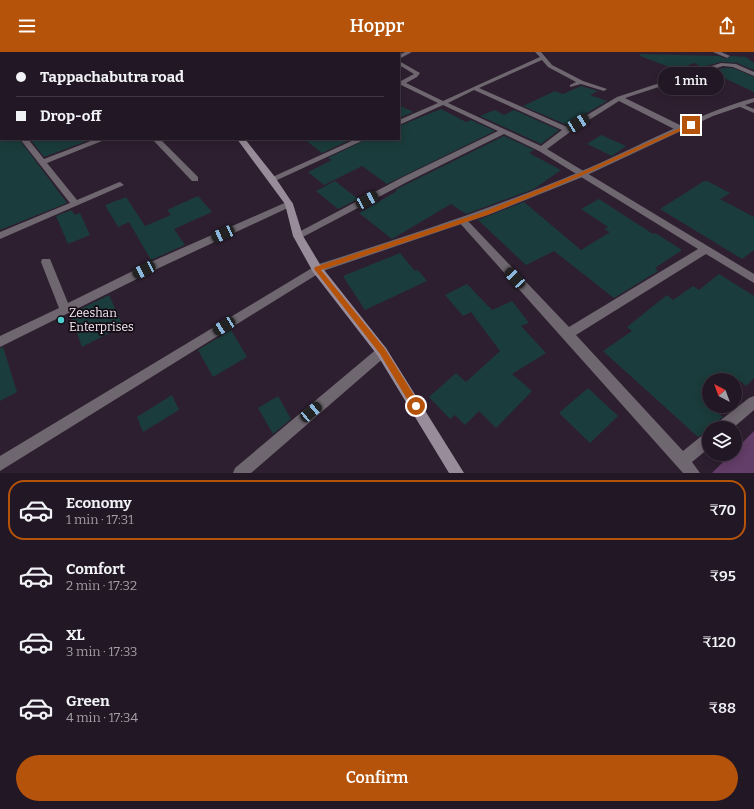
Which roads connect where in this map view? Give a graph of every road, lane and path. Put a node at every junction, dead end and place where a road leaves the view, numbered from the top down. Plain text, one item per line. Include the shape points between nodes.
1 (409, 52) edge
2 (538, 52) edge
3 (716, 52) edge
4 (400, 56) edge
5 (727, 56) dead end
6 (543, 58) junction
7 (400, 64) edge
8 (754, 74) edge
9 (581, 82) junction
10 (400, 83) edge
11 (572, 86) dead end
12 (474, 88) junction
13 (604, 90) dead end
14 (620, 98) junction
15 (754, 100) edge
16 (443, 103) junction
17 (740, 105) junction
18 (754, 111) edge
19 (400, 123) edge
20 (681, 129) junction
21 (567, 130) junction
22 (502, 132) junction
23 (25, 140) edge
24 (100, 140) edge
25 (157, 140) edge
26 (242, 140) edge
27 (360, 140) edge
28 (542, 150) junction
29 (42, 162) junction
30 (582, 174) junction
31 (195, 179) dead end
32 (272, 179) junction
33 (120, 185) dead end
34 (75, 204) junction
35 (289, 204) junction
36 (463, 221) junction
37 (0, 236) edge
38 (298, 236) junction
39 (705, 250) junction
40 (46, 262) dead end
41 (317, 269) junction
42 (752, 274) edge
43 (65, 310) junction
44 (568, 334) junction
45 (0, 342) edge
46 (382, 352) junction
47 (754, 402) edge
48 (731, 421) edge
49 (702, 445) edge
50 (682, 461) junction
51 (0, 464) edge
52 (240, 473) edge
53 (457, 473) edge
54 (693, 473) edge

1 - 4 street
2 - 6 street
3 - 5 street
6 - 9 street via 550,66
6 - 12 street
7 - 10 street via 417,73
8 - 14 street via 734,65 723,64
9 - 11 street
9 - 13 street
10 - 16 street
12 - 16 street
12 - 21 street
14 - 20 street
14 - 21 street
15 - 17 street
16 - 19 street
16 - 22 street
17 - 18 street
17 - 20 street
20 - 30 street
21 - 28 street
22 - 28 street
22 - 38 street
23 - 29 street
24 - 29 street
25 - 31 street
26 - 32 main road
27 - 32 street
28 - 30 street
29 - 34 street
30 - 36 street
30 - 39 street
32 - 35 main road
33 - 34 street
34 - 37 street
35 - 38 main road
35 - 43 street via 157,264
36 - 41 street
36 - 44 street
38 - 41 main road
39 - 42 street
39 - 44 street
40 - 43 street
41 - 46 main road
41 - 51 street
43 - 45 street
44 - 50 street
46 - 52 street
46 - 53 main road
47 - 48 street
49 - 50 street
50 - 54 street

